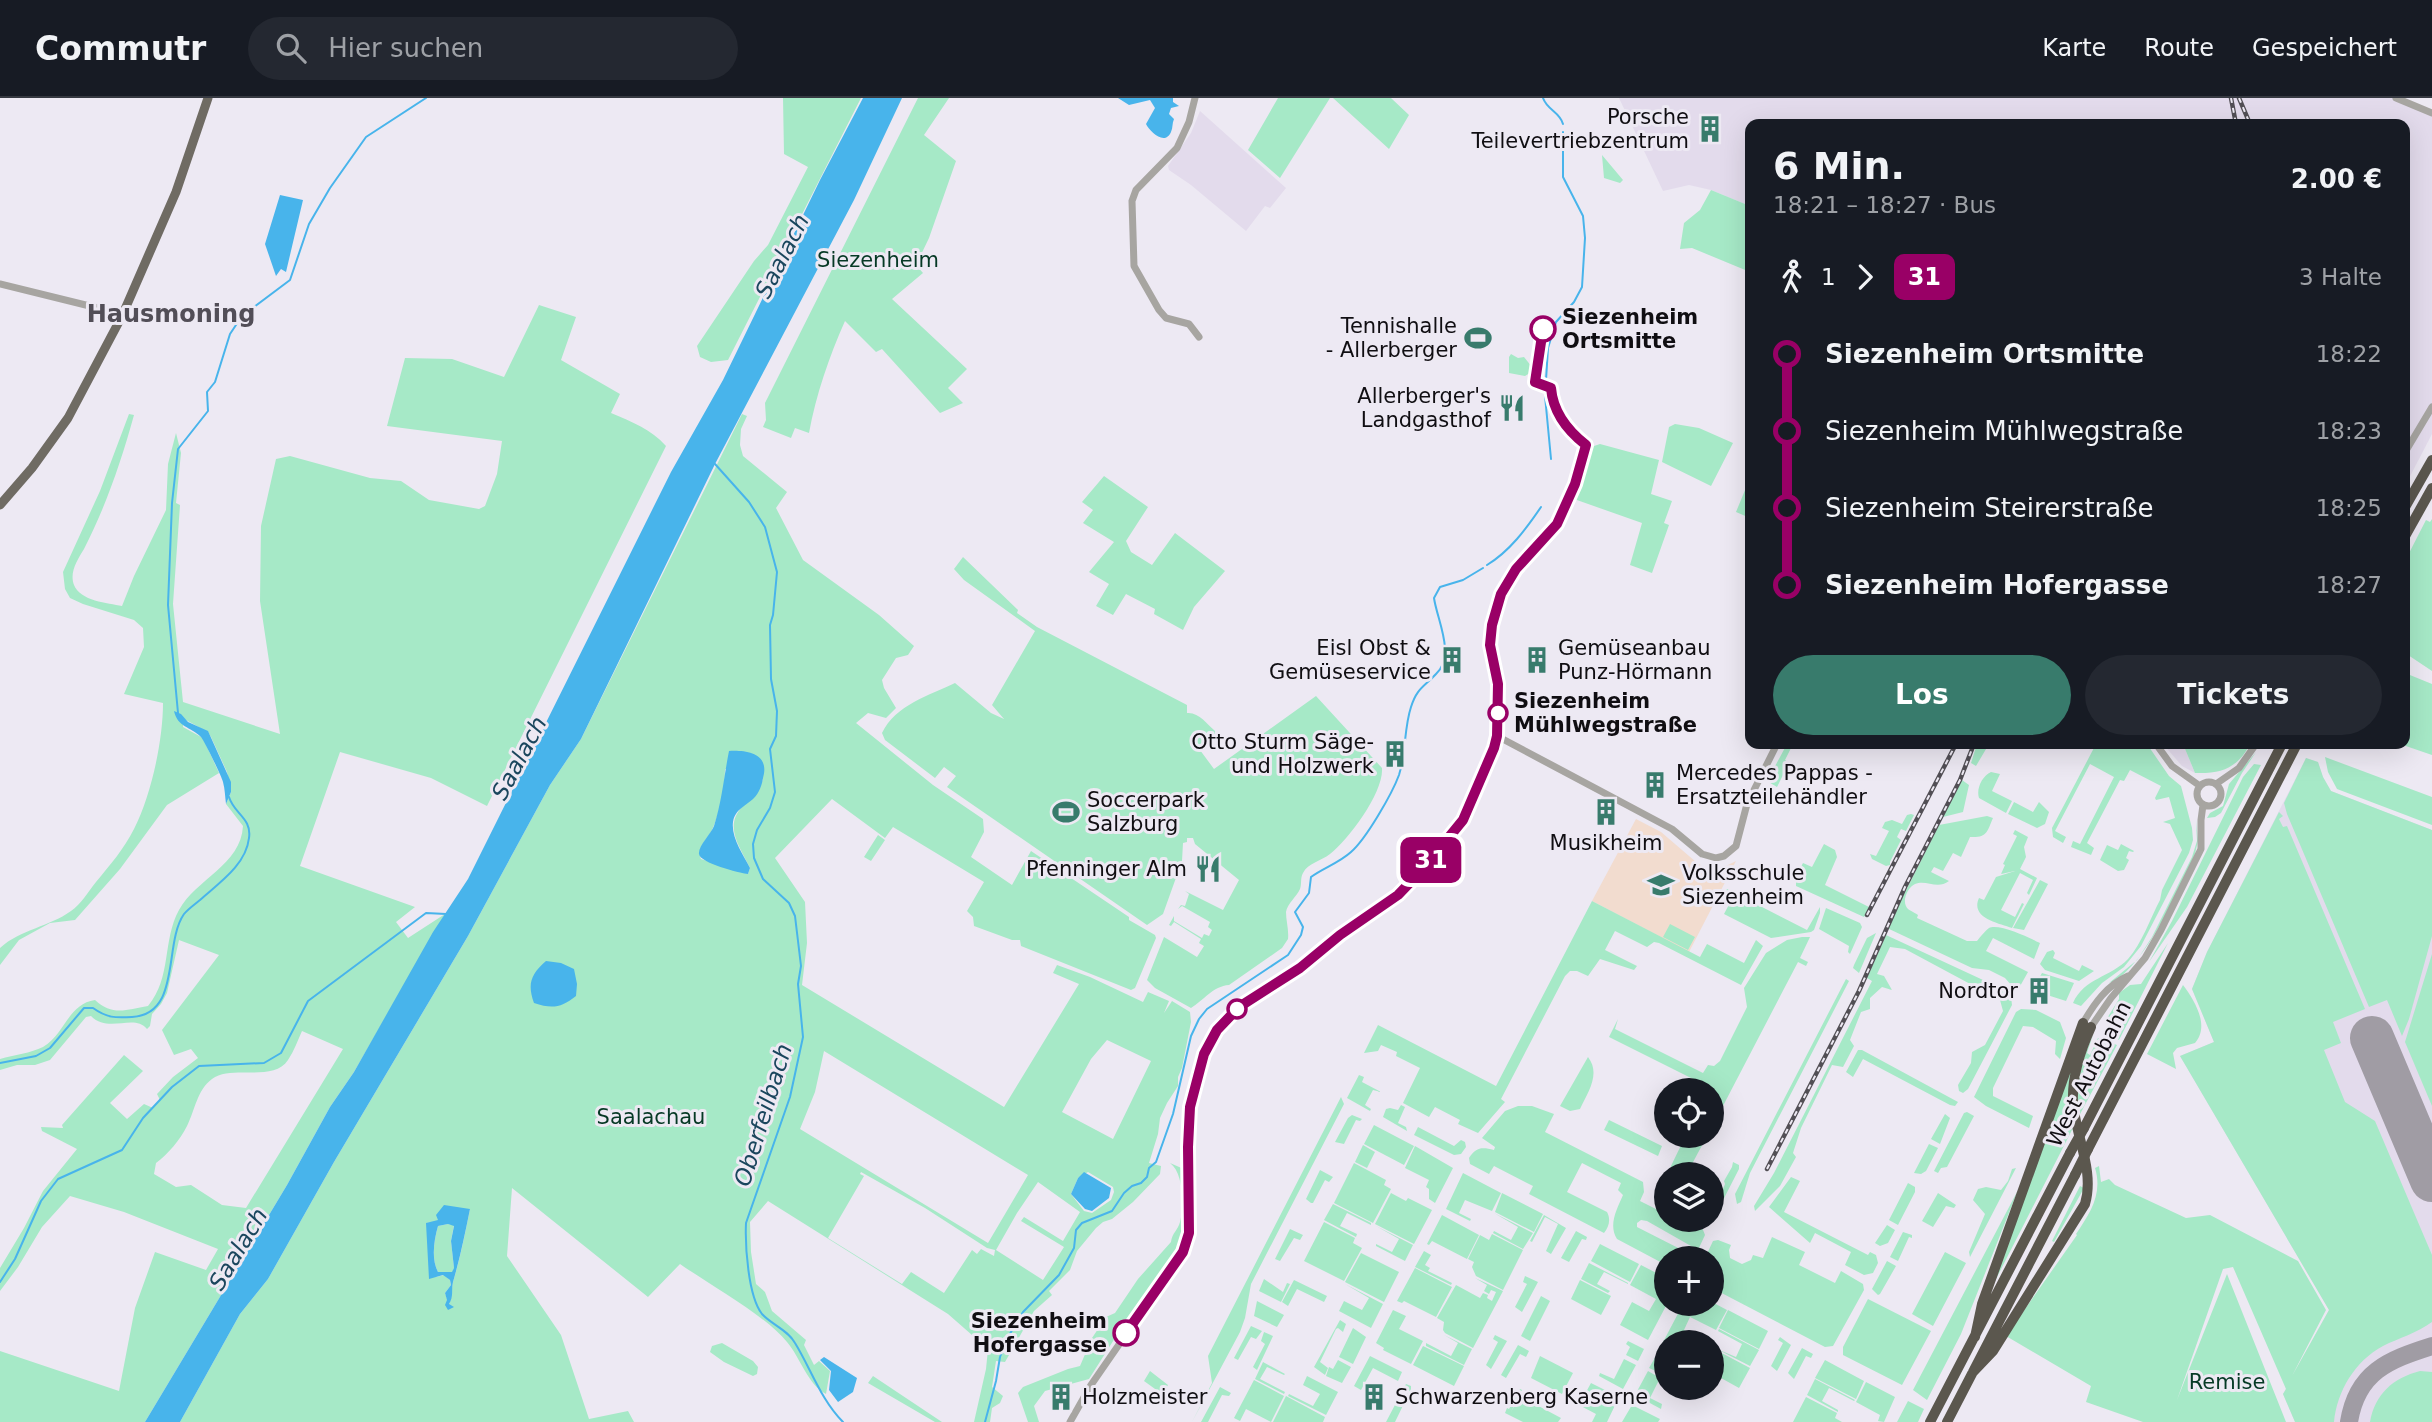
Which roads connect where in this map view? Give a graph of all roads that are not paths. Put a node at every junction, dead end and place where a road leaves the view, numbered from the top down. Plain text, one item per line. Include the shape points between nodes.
1 (208, 98) edge
2 (1195, 98) edge
3 (2396, 98) edge
4 (2432, 113) edge
5 (0, 284) edge
6 (122, 316) junction
7 (1199, 337) dead end
8 (2432, 407) edge
9 (2410, 444) edge
10 (2432, 460) edge
11 (2432, 488) edge
12 (2410, 498) edge
13 (0, 505) edge
14 (2410, 527) edge
15 (1774, 749) edge
16 (2160, 749) edge
17 (2252, 749) edge
18 (2279, 749) edge
19 (2294, 749) edge
20 (2216, 784) junction
21 (2200, 786) junction
22 (2203, 805) junction
23 (2087, 1025) junction
24 (1975, 1338) junction
25 (1973, 1373) junction
26 (1070, 1422) edge
27 (1930, 1422) edge
28 (1947, 1422) edge

1 - 6 main road via 176,192
2 - 7 street via 1177,148 1136,190 1132,201 1134,265 1166,318 1189,324
3 - 4 street
5 - 6 street
6 - 13 main road via 62,426
8 - 9 street
10 - 12 highway
11 - 14 highway
15 - 26 street via 1747,804 1736,846 1716,858 1702,854 1672,829 1497,736 1463,820 1423,869 1398,895 1239,1007 1211,1040 1190,1107 1191,1212 1183,1252
16 - 21 street via 2172,766
17 - 20 street via 2239,768
18 - 24 highway, West Autobahn, bridge
19 - 25 highway, West Autobahn, bridge
20 - 21 street
20 - 22 street via 2222,795 2219,802
21 - 22 street via 2198,798
22 - 23 street via 2199,854 2161,930 2129,976 2098,999
23 - 24 highway via 1982,1304
23 - 25 highway via 2073,1102 2088,1182 2085,1204 1993,1351
24 - 27 highway, West Autobahn
25 - 28 highway, West Autobahn

